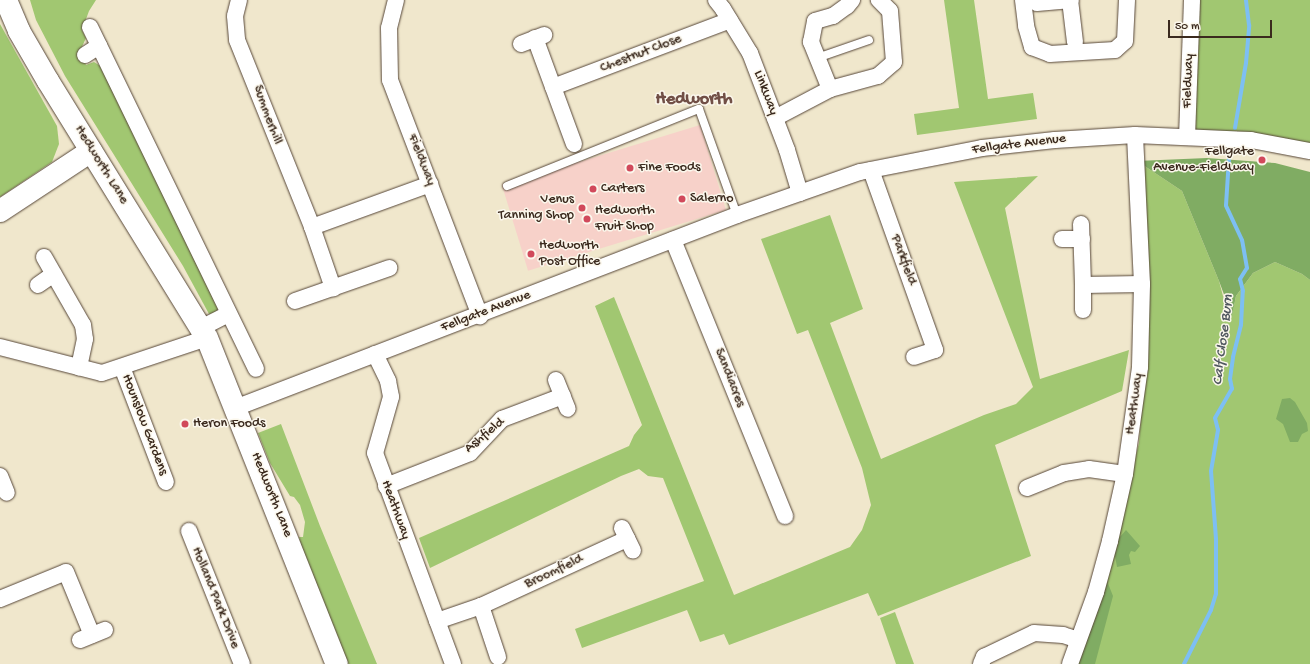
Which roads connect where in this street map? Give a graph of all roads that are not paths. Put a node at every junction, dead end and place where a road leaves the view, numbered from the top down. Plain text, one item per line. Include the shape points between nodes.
1 (6, 0) edge
2 (239, 0) edge
3 (396, 0) edge
4 (716, 0) edge
5 (852, 0) edge
6 (879, 0) edge
7 (1071, 0) edge
8 (1127, 0) edge
9 (1192, 0) edge
10 (1030, 1) edge
11 (730, 20) junction
12 (90, 27) dead end
13 (534, 39) dead end
14 (869, 40) dead end
15 (1075, 42) dead end
16 (99, 46) junction
17 (85, 55) dead end
18 (817, 58) junction
19 (553, 88) junction
20 (830, 89) junction
21 (775, 118) junction
22 (1134, 135) junction
23 (1187, 137) junction
24 (574, 144) dead end
25 (92, 151) junction
26 (1310, 151) edge
27 (871, 170) junction
28 (430, 184) junction
29 (507, 186) dead end
30 (800, 193) junction
31 (0, 211) edge
32 (737, 215) junction
33 (312, 227) junction
34 (1062, 239) dead end
35 (673, 240) junction
36 (44, 257) dead end
37 (389, 268) dead end
38 (54, 274) junction
39 (1142, 284) junction
40 (38, 285) dead end
41 (1083, 285) junction
42 (333, 288) junction
43 (295, 302) dead end
44 (1084, 310) dead end
45 (229, 314) junction
46 (480, 316) junction
47 (204, 333) junction
48 (0, 347) edge
49 (375, 354) junction
50 (914, 357) dead end
51 (79, 367) junction
52 (122, 367) junction
53 (256, 369) dead end
54 (556, 380) dead end
55 (235, 408) junction
56 (1125, 474) junction
57 (0, 476) edge
58 (166, 482) dead end
59 (386, 486) junction
60 (1026, 488) dead end
61 (7, 493) edge
62 (785, 516) dead end
63 (189, 531) dead end
64 (628, 539) dead end
65 (0, 600) edge
66 (481, 606) junction
67 (436, 621) junction
68 (92, 635) dead end
69 (1078, 640) junction
70 (498, 657) dead end
71 (242, 664) edge
72 (337, 664) edge
73 (453, 664) edge
74 (981, 664) edge
75 (1070, 664) edge

1 - 25 main road, Hedworth Lane via 19,31 48,82
2 - 33 street, Summerhill via 235,16 237,40
3 - 28 street, Fieldway via 389,28 390,80
4 - 11 street, Linkway
5 - 18 street via 833,16 815,21 811,42
6 - 20 street via 890,11 894,62 878,76
7 - 10 street
7 - 15 street
8 - 10 street via 1125,41 1115,50 1050,54 1032,47 1026,26
9 - 23 street, Fieldway
11 - 19 street, Chestnut Close
11 - 21 street, Linkway via 750,53
12 - 16 street
13 - 19 street
14 - 18 lane
16 - 17 street
16 - 45 street
18 - 20 street
19 - 24 street
20 - 21 street
21 - 30 street, Linkway
22 - 23 street, Fellgate Avenue
22 - 27 street, Fellgate Avenue via 982,148
22 - 39 street, Heathway
23 - 26 street, Fellgate Avenue via 1251,140
25 - 31 main road
25 - 47 main road, Hedworth Lane
27 - 30 street, Fellgate Avenue
27 - 50 street, Parkfield via 937,356
28 - 33 street
28 - 46 street, Fieldway
29 - 32 lane via 699,109
30 - 32 street, Fellgate Avenue
32 - 35 street, Fellgate Avenue
33 - 42 street, Summerhill
34 - 41 street via 1081,231
35 - 46 street, Fellgate Avenue
35 - 62 street, Sandiacres
36 - 38 street
37 - 42 street
38 - 40 street
38 - 51 street via 83,325 85,339
39 - 41 street
39 - 56 street, Heathway via 1140,367
41 - 44 street
42 - 43 street
45 - 47 street
45 - 53 street
46 - 49 street, Fellgate Avenue
47 - 52 street
47 - 55 main road, Hedworth Lane
48 - 51 street
49 - 55 street, Fellgate Avenue
49 - 59 street, Heathway via 388,381 391,397 376,453
51 - 52 street via 102,373
52 - 58 street, Hounslow Gardens
54 - 59 street, Ashfield via 565,402 502,419 470,453
55 - 72 main road, Hedworth Lane
56 - 60 street via 1089,469 1064,473
56 - 69 street, Heathway via 1107,555
57 - 61 street
59 - 67 street, Heathway
63 - 71 street, Holland Park Drive
64 - 66 street, Broomfield
65 - 68 street via 66,572
66 - 67 street, Broomfield
66 - 70 street
67 - 73 street, Heathway
69 - 74 street via 1063,635 1034,633 984,657
69 - 75 street, Heathway

